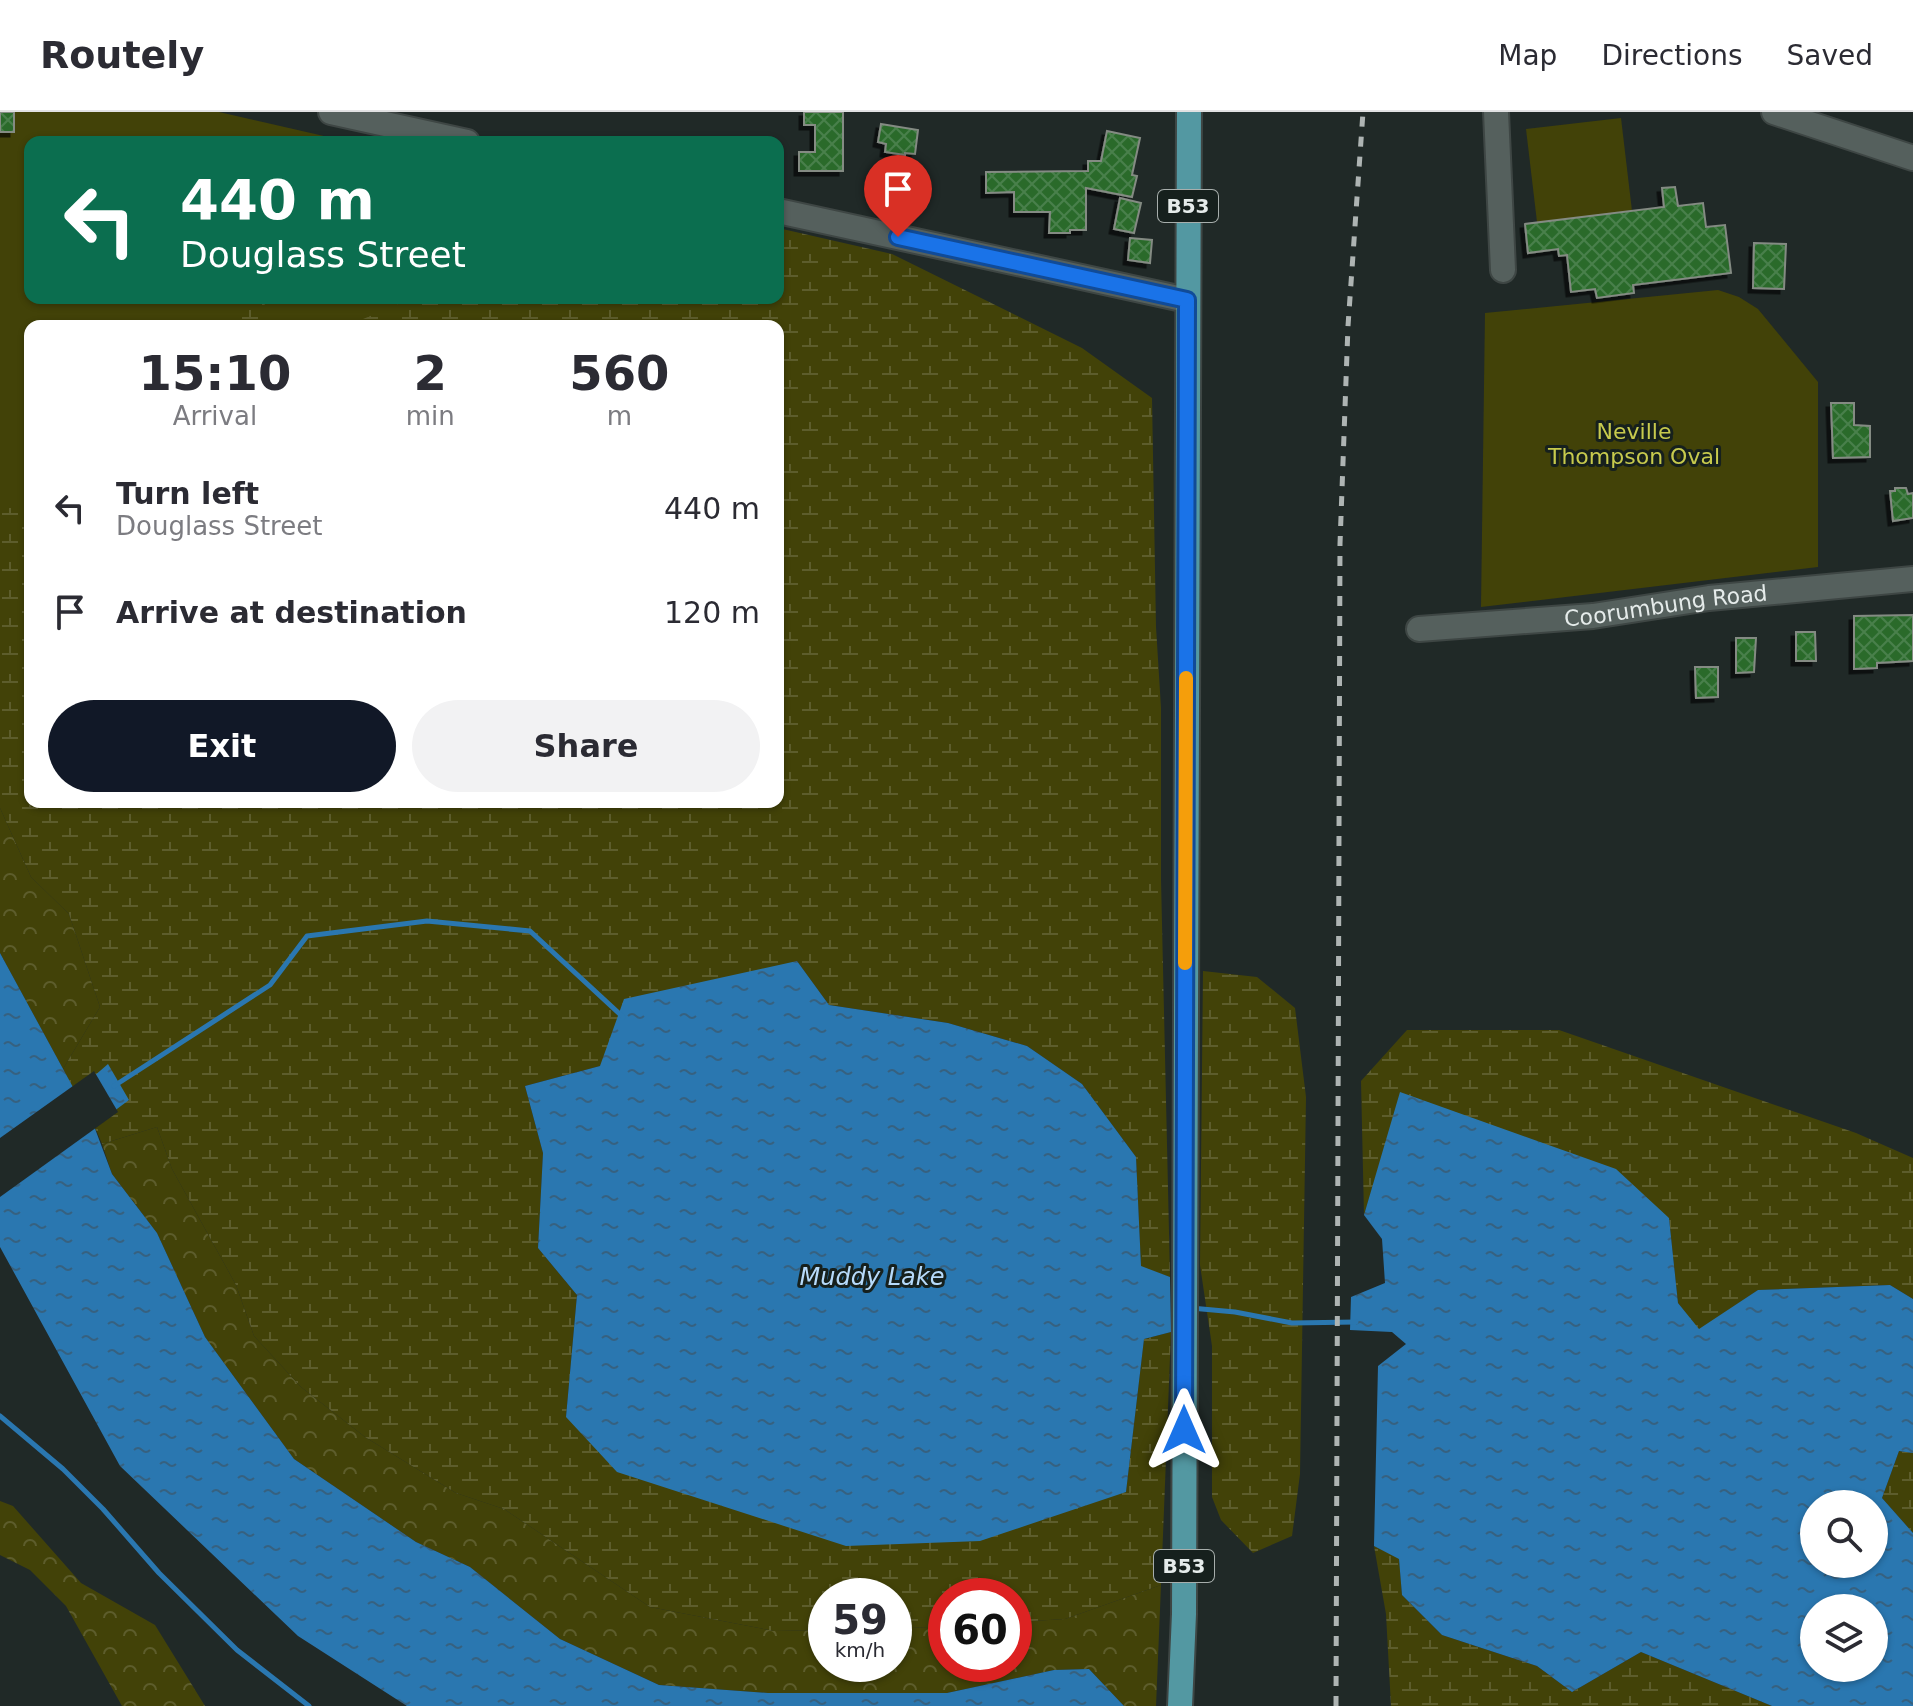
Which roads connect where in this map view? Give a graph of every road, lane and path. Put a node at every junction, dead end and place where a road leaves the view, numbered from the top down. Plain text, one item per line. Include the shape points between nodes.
1 (331, 112) edge
2 (1189, 112) edge
3 (1496, 112) edge
4 (1774, 112) edge
5 (440, 136) edge
6 (1913, 158) edge
7 (784, 212) edge
8 (1503, 270) dead end
9 (1187, 300) junction
10 (1913, 579) edge
11 (1419, 629) dead end
12 (1181, 1704) edge

1 - 5 street
2 - 9 main road, B53
3 - 8 street
4 - 6 street
7 - 9 street
9 - 12 main road, B53
10 - 11 street, Coorumbung Road via 1709,598 1593,616

